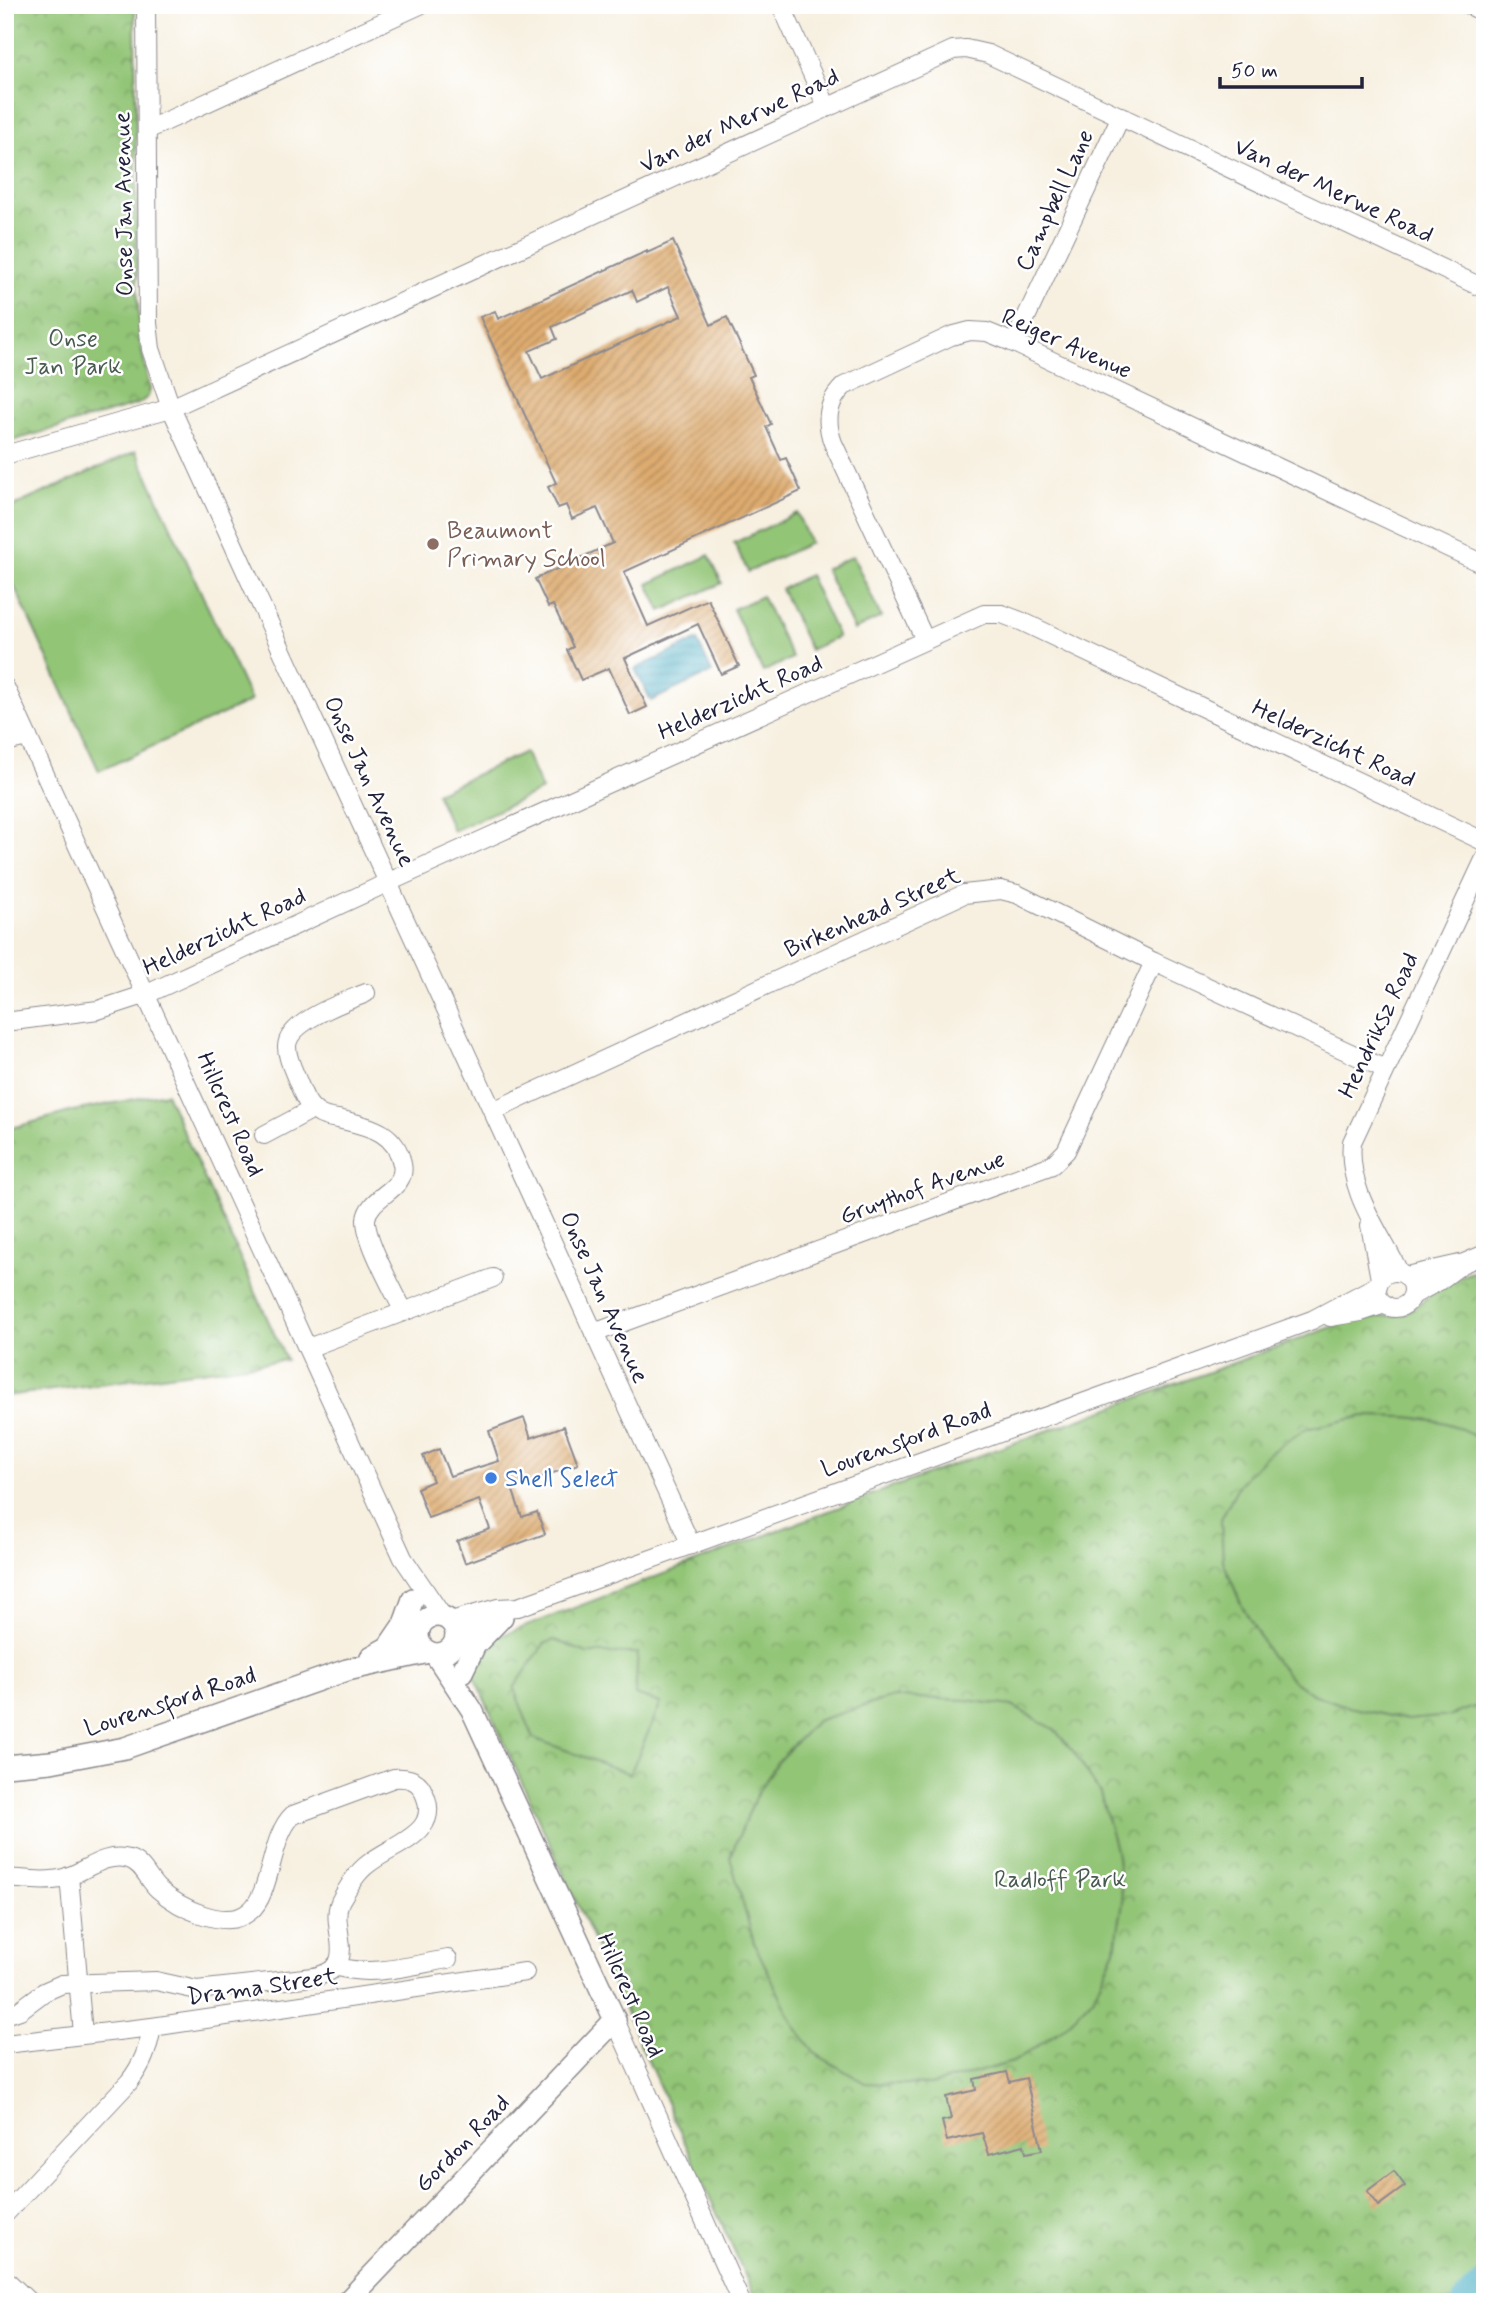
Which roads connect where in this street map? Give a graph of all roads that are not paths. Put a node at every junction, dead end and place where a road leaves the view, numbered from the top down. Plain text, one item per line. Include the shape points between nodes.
1 (146, 5) edge
2 (420, 5) edge
3 (781, 5) edge
4 (1468, 5) edge
5 (1485, 13) edge
6 (827, 107) junction
7 (1121, 116) junction
8 (147, 130) junction
9 (1485, 289) edge
10 (1014, 343) junction
11 (171, 408) junction
12 (5, 455) edge
13 (1485, 565) edge
14 (925, 640) junction
15 (5, 687) edge
16 (28, 737) junction
17 (5, 742) edge
18 (1485, 842) edge
19 (1485, 858) edge
20 (389, 882) junction
21 (1154, 962) junction
22 (366, 993) dead end
23 (147, 994) junction
24 (5, 1022) edge
25 (1385, 1069) junction
26 (313, 1109) junction
27 (494, 1111) junction
28 (264, 1135) dead end
29 (1369, 1219) junction
30 (1485, 1254) edge
31 (1464, 1263) junction
32 (1403, 1274) junction
33 (493, 1278) dead end
34 (1379, 1282) junction
35 (1413, 1294) junction
36 (1385, 1304) junction
37 (404, 1312) junction
38 (1312, 1320) junction
39 (594, 1333) junction
40 (308, 1349) junction
41 (691, 1545) junction
42 (406, 1564) junction
43 (413, 1599) junction
44 (510, 1612) junction
45 (419, 1629) junction
46 (444, 1639) junction
47 (385, 1650) junction
48 (348, 1670) junction
49 (462, 1672) junction
50 (472, 1710) junction
51 (5, 1766) edge
52 (69, 1877) junction
53 (5, 1878) edge
54 (448, 1959) dead end
55 (335, 1966) junction
56 (525, 1972) dead end
57 (79, 1984) junction
58 (5, 2015) edge
59 (615, 2020) junction
60 (152, 2027) junction
61 (83, 2034) junction
62 (5, 2044) edge
63 (5, 2214) edge
64 (5, 2279) edge
65 (29, 2302) edge
66 (347, 2302) edge
67 (741, 2302) edge

1 - 8 street, Onse Jan Avenue
2 - 8 street
3 - 6 street
4 - 5 street
6 - 7 street, Van der Merwe Road via 941,54 965,49 988,54
6 - 11 street, Van der Merwe Road
7 - 9 street, Van der Merwe Road
7 - 10 street, Campbell Lane
8 - 11 street, Onse Jan Avenue via 148,323 151,349
10 - 13 street, Reiger Avenue
10 - 14 street, Reiger Avenue via 987,332 951,336 844,386 830,406 827,418 833,443
11 - 12 street, Van der Merwe Road
11 - 20 street, Onse Jan Avenue
14 - 18 street, Helderzicht Road via 984,614 1002,614
14 - 20 street, Helderzicht Road
15 - 16 street, Hillcrest Road
16 - 17 street
16 - 23 street, Hillcrest Road
19 - 25 street, Hendriksz Road
20 - 23 street, Helderzicht Road
20 - 27 street, Onse Jan Avenue
21 - 25 street, Birkenhead Street
21 - 27 street, Birkenhead Street via 1017,894 964,894
21 - 39 street, Gruythof Avenue via 1066,1151 1052,1165
22 - 26 street via 307,1020 288,1037 290,1062
23 - 24 street, Helderzicht Road via 98,1010
23 - 40 street, Hillcrest Road
25 - 29 street, Hendriksz Road via 1352,1142 1352,1169
26 - 28 street
26 - 37 street via 323,1116 383,1132 397,1148 403,1165 399,1182 376,1202 366,1219 370,1240
27 - 39 street, Onse Jan Avenue
29 - 32 street, Hendriksz Road
29 - 34 street, Hendriksz Road
30 - 31 street
31 - 32 street
31 - 35 street
32 - 34 street via 1389,1273
32 - 35 street
33 - 37 street
34 - 36 street via 1378,1296
34 - 38 street, Lourensford Road
35 - 36 street via 1401,1307
36 - 38 street, Lourensford Road
37 - 40 street
38 - 41 street, Lourensford Road
39 - 41 street, Onse Jan Avenue
40 - 42 street, Hillcrest Road
41 - 44 street, Lourensford Road
42 - 43 street, Hillcrest Road
42 - 46 street, Hillcrest Road
43 - 45 street, Hillcrest Road
43 - 47 street via 404,1624
44 - 46 street, Lourensford Road via 498,1608
44 - 49 street via 475,1645
45 - 46 street via 421,1644
45 - 47 street, Lourensford Road
46 - 48 street, Lourensford Road
46 - 49 street, Hillcrest Road
46 - 50 street, Hillcrest Road
47 - 48 street, Lourensford Road
48 - 51 street, Lourensford Road via 125,1748
49 - 50 street, Hillcrest Road
50 - 59 street, Hillcrest Road
52 - 53 street
52 - 55 street via 98,1862 129,1859 158,1889 198,1913 223,1919 242,1917 258,1901 283,1829 293,1815 394,1778 409,1779 421,1787 429,1806 428,1818 421,1830 366,1865 342,1898 337,1917 342,1950
52 - 57 street
54 - 55 street via 369,1971
55 - 57 street via 321,1975 214,1989 156,1981
56 - 60 street, Drama Street
57 - 58 street via 52,1987
57 - 61 street
59 - 66 street, Gordon Road
59 - 67 street, Hillcrest Road
60 - 61 street, Drama Street
60 - 63 street via 141,2067
61 - 62 street, Drama Street
64 - 65 street

